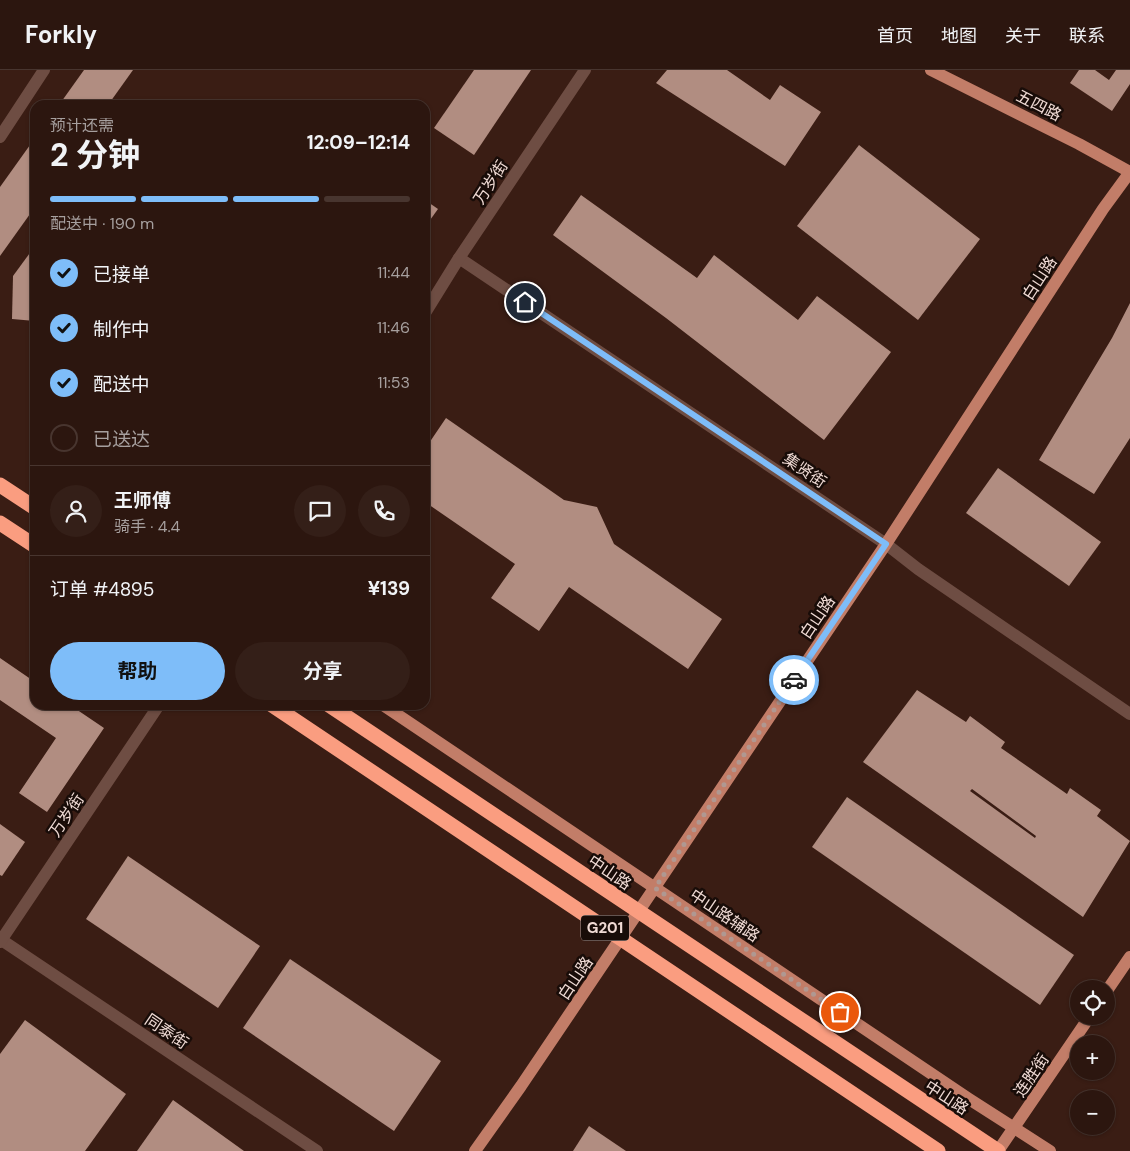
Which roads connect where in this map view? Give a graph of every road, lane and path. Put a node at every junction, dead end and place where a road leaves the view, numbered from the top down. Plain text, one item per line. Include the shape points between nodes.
1 (44, 70) edge
2 (585, 70) edge
3 (931, 70) edge
4 (0, 137) edge
5 (1130, 172) edge
6 (459, 258) junction
7 (430, 305) edge
8 (0, 485) edge
9 (30, 505) edge
10 (0, 523) edge
11 (30, 543) edge
12 (886, 544) junction
13 (156, 710) edge
14 (279, 710) edge
15 (336, 710) edge
16 (390, 710) edge
17 (1130, 714) edge
18 (655, 888) junction
19 (638, 912) junction
20 (621, 939) junction
21 (1, 940) edge
22 (1129, 963) edge
23 (1115, 981) edge
24 (1084, 1025) edge
25 (1014, 1128) junction
26 (317, 1151) edge
27 (475, 1151) edge
28 (938, 1151) edge
29 (998, 1151) edge
30 (1050, 1151) edge

1 - 4 street
2 - 6 street, 万岁街
3 - 5 main road, 五四路
5 - 12 main road, 白山路
6 - 7 street, 万岁街
6 - 12 street, 集贤街
8 - 9 highway
10 - 11 highway
12 - 17 street, 集贤街
12 - 18 main road, 白山路
13 - 21 street, 万岁街
14 - 20 highway, G201
15 - 19 highway, 中山路 / G201
16 - 18 main road, 中山路辅路
18 - 19 main road, 白山路
18 - 25 main road, 中山路辅路
19 - 20 main road, 白山路
19 - 29 highway, 中山路 / G201
20 - 27 main road, 白山路
20 - 28 highway, G201
21 - 26 street, 同泰街
22 - 23 main road
24 - 25 main road, 连胜街
25 - 29 main road, 连胜街
25 - 30 main road, 中山路辅路

